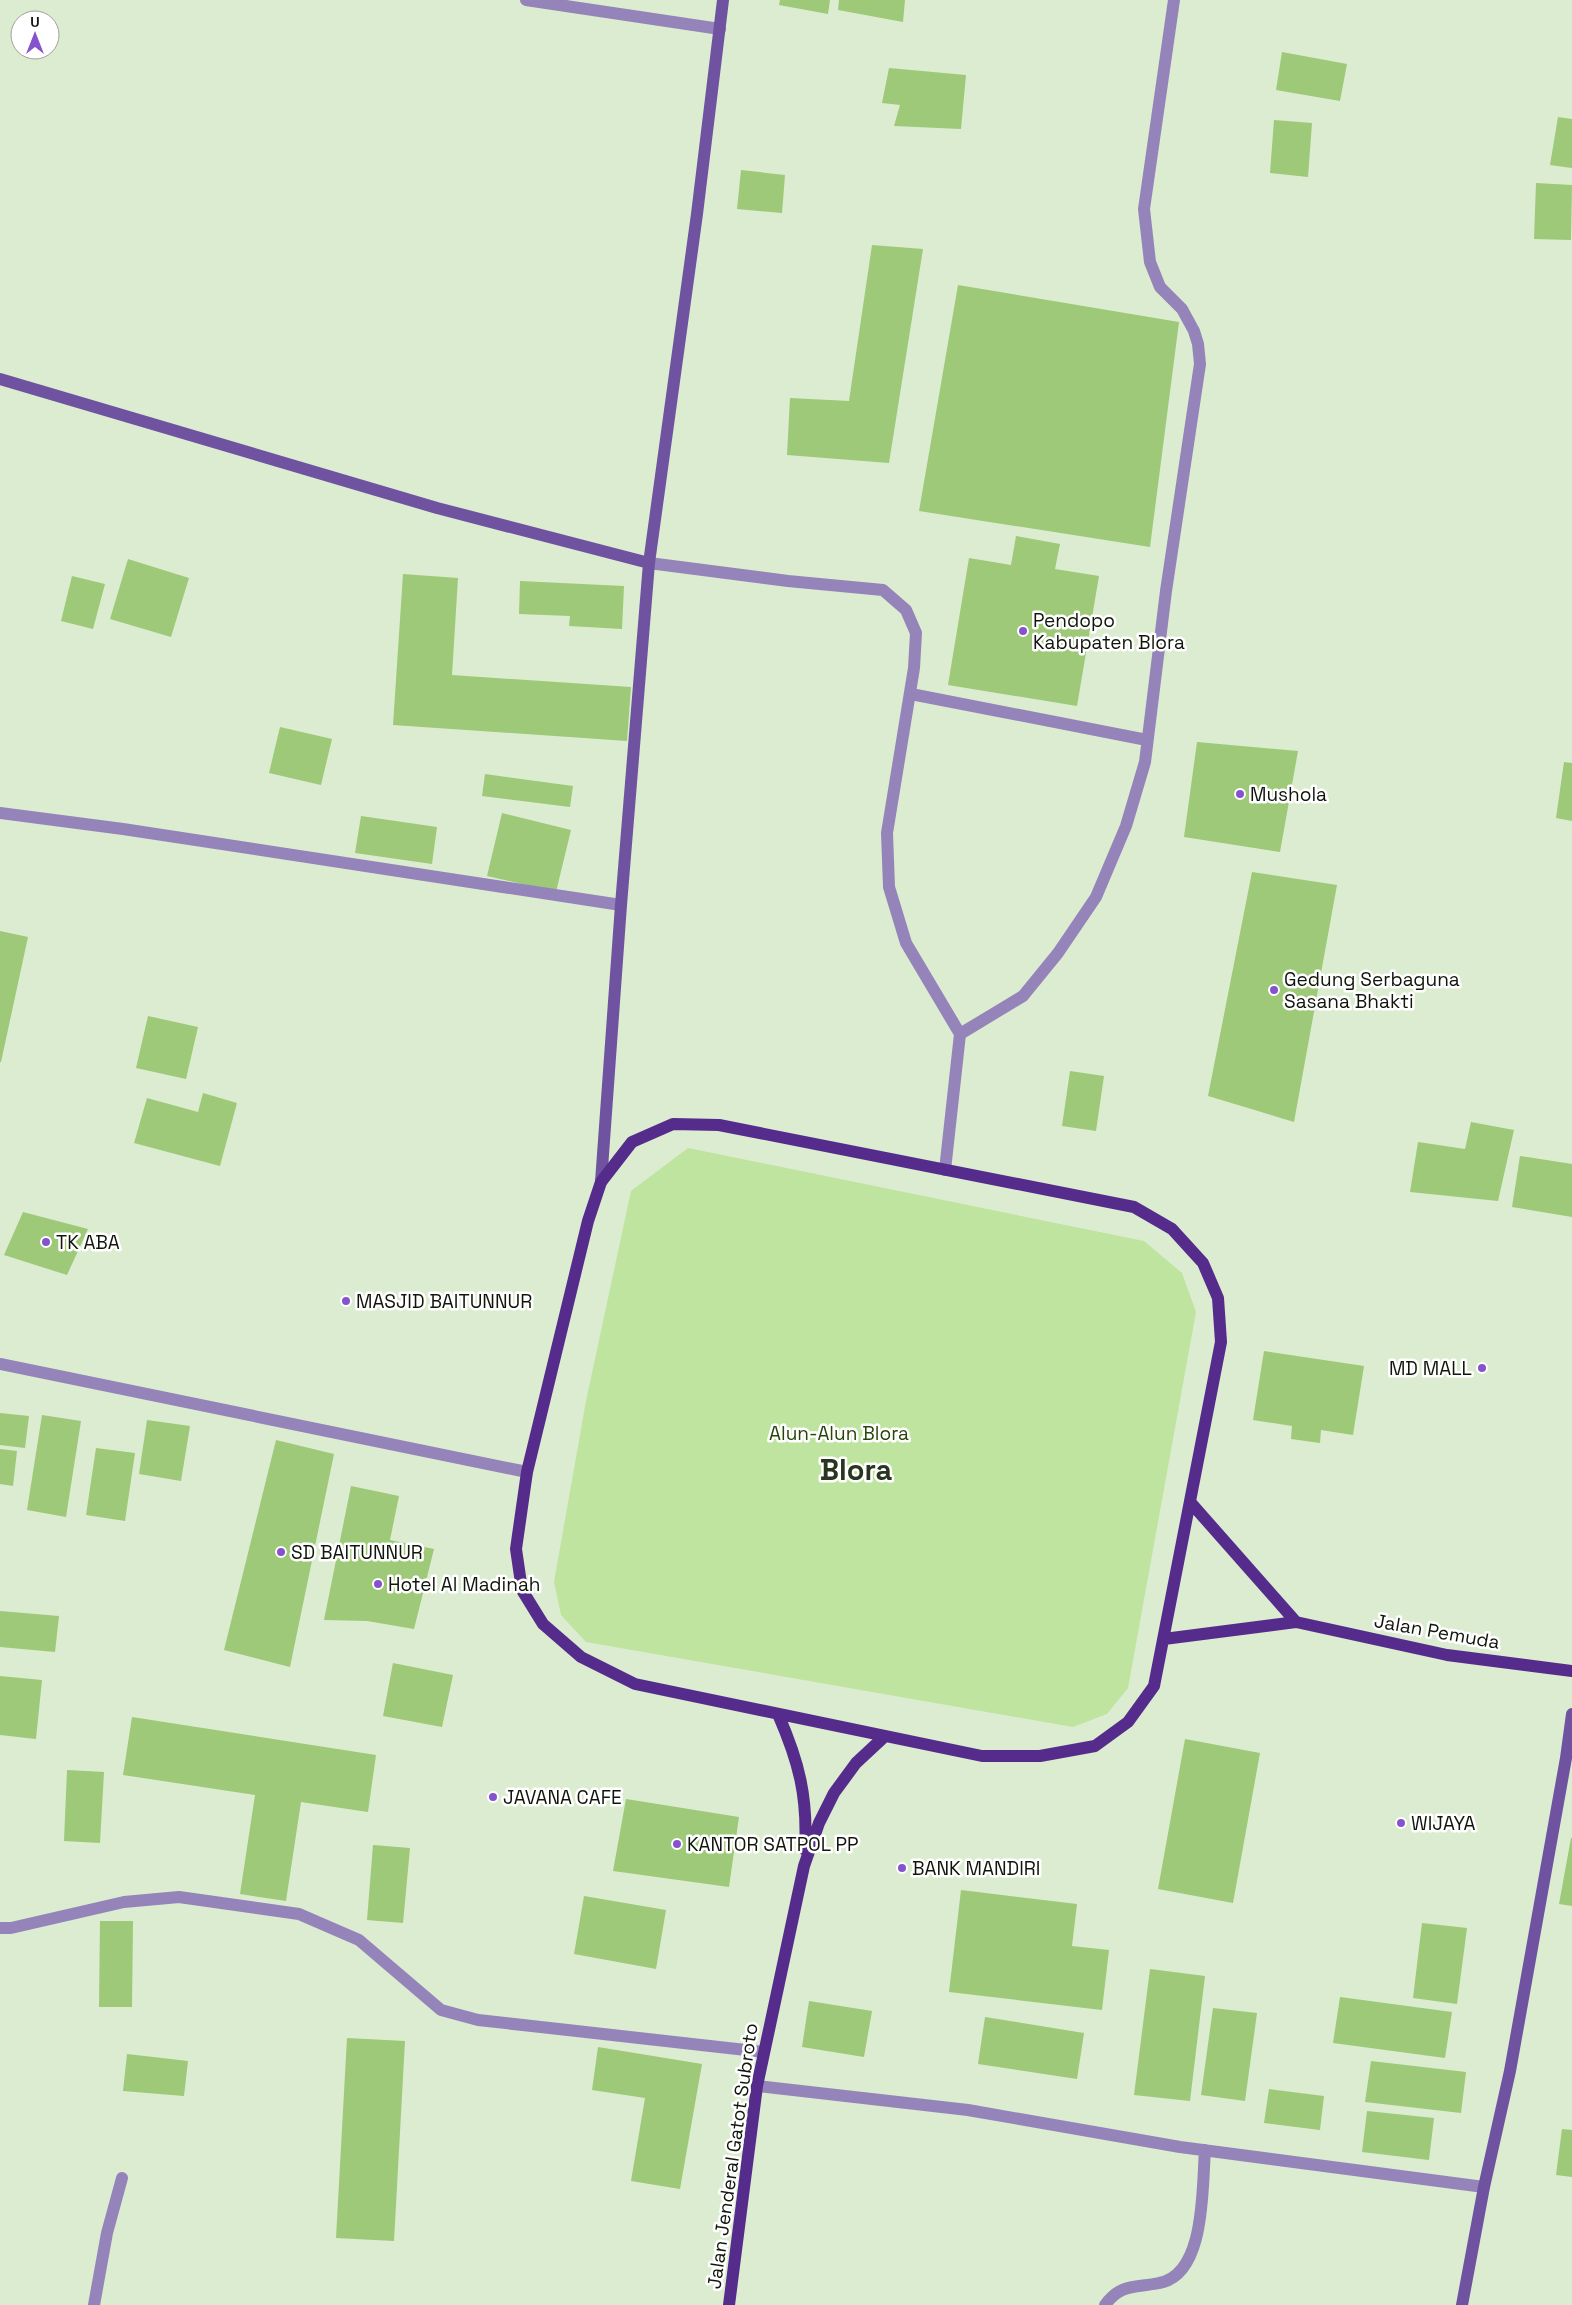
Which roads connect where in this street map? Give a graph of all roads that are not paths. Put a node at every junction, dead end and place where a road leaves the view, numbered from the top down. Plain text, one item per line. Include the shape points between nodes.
1 (526, 0) edge
2 (723, 0) edge
3 (1174, 0) edge
4 (720, 28) junction
5 (0, 379) edge
6 (650, 562) junction
7 (911, 694) junction
8 (1146, 740) junction
9 (0, 813) edge
10 (620, 905) junction
11 (960, 1034) junction
12 (944, 1170) junction
13 (601, 1182) junction
14 (0, 1364) edge
15 (527, 1472) junction
16 (1191, 1503) junction
17 (1296, 1622) junction
18 (1164, 1639) junction
19 (1572, 1671) edge
20 (778, 1714) junction
21 (1572, 1714) edge
22 (885, 1736) junction
23 (804, 1866) junction
24 (0, 1928) edge
25 (764, 2052) junction
26 (757, 2086) junction
27 (1205, 2150) junction
28 (122, 2178) dead end
29 (1484, 2187) junction
30 (94, 2305) edge
31 (729, 2305) edge
32 (1105, 2305) edge
33 (1462, 2305) edge

1 - 4 street
2 - 4 main road
3 - 8 street via 1144,209 1150,262 1160,287 1182,309 1194,331 1200,364
4 - 6 main road
5 - 6 main road via 437,508
6 - 7 street via 883,590 906,610 916,633
6 - 10 main road
7 - 8 street
7 - 11 street via 887,833 889,887 906,943
8 - 11 street via 1145,762 1126,826 1096,897 1058,953 1023,996
9 - 10 street
10 - 13 main road
11 - 12 street
12 - 13 main road via 719,1126 673,1124 632,1142
12 - 16 main road via 1134,1207 1172,1229 1203,1263 1218,1298 1221,1342
13 - 15 main road via 588,1221
14 - 15 street
15 - 20 main road via 516,1549 522,1590 543,1624 581,1657 635,1684
16 - 17 main road
16 - 18 main road
17 - 18 main road, Jalan Pemuda
17 - 19 main road, Jalan Pemuda via 1447,1655
18 - 22 main road via 1154,1686 1128,1722 1095,1746 1040,1756 982,1756
20 - 22 main road
20 - 23 main road via 794,1750 803,1788 807,1818
21 - 29 main road via 1510,2071
22 - 23 main road via 856,1763 834,1793 819,1822
23 - 25 main road, Jalan Jenderal Gatot Subroto
24 - 25 street via 124,1902 179,1898 272,1909 299,1914 359,1940 441,2010 478,2020
25 - 26 main road, Jalan Jenderal Gatot Subroto
26 - 27 street via 968,2110
26 - 31 main road, Jalan Jenderal Gatot Subroto
27 - 29 street
27 - 32 street via 1197,2236 1190,2259 1177,2276 1162,2283 1119,2290
28 - 30 street via 107,2233
29 - 33 main road

